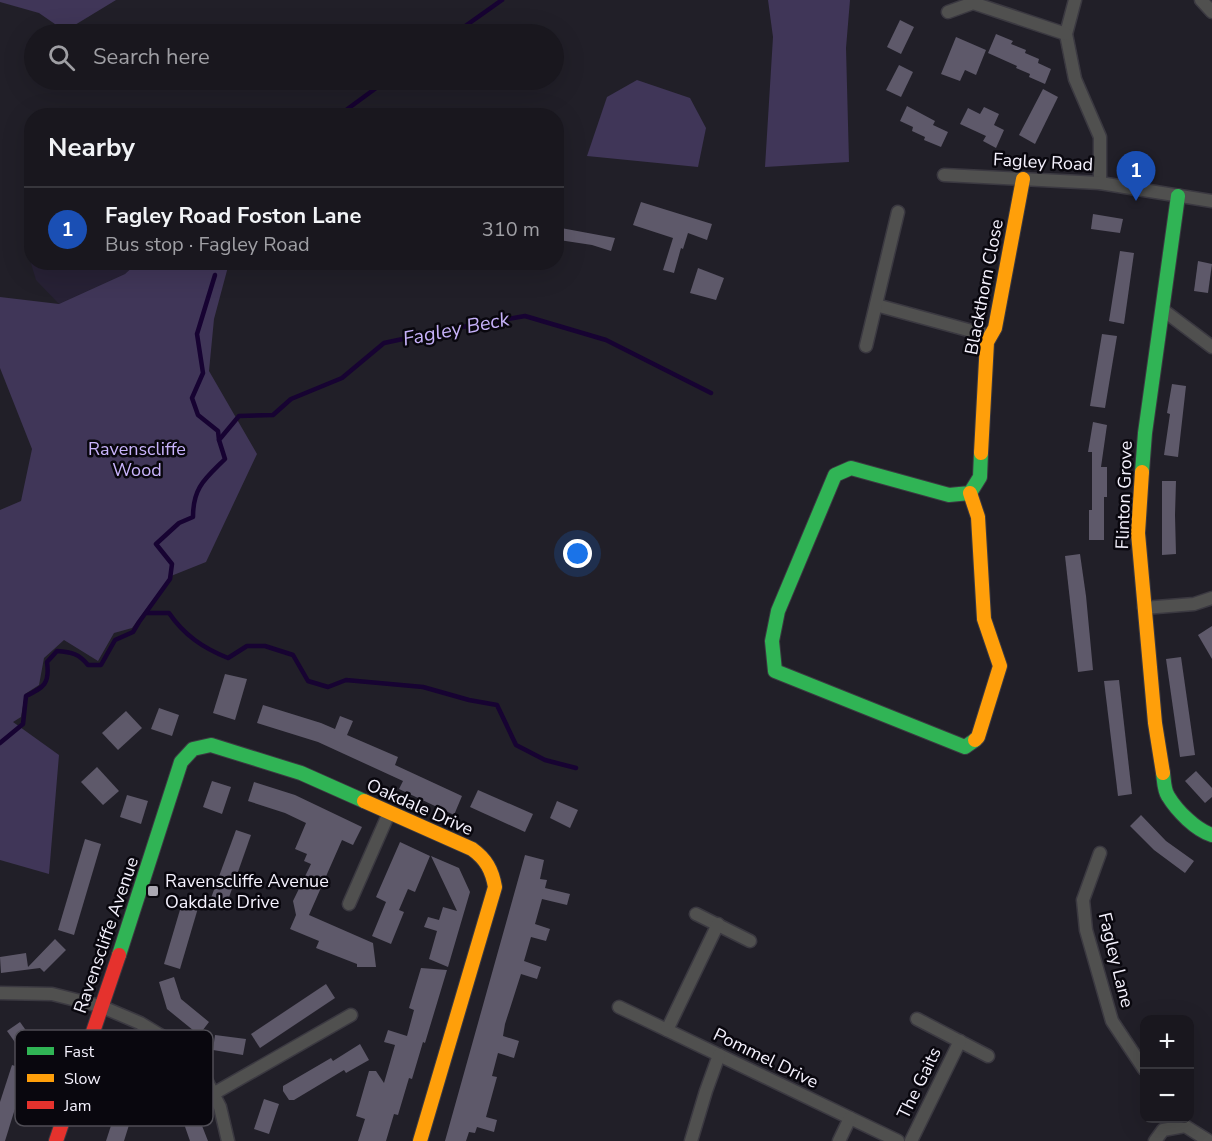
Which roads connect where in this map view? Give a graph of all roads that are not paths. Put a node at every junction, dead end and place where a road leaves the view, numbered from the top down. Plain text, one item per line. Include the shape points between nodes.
1 (1075, 0) edge
2 (1201, 0) edge
3 (948, 12) dead end
4 (1212, 12) edge
5 (1066, 34) junction
6 (944, 175) dead end
7 (1023, 179) junction
8 (1100, 183) junction
9 (1178, 196) junction
10 (1212, 201) edge
11 (898, 212) dead end
12 (876, 305) junction
13 (1163, 310) junction
14 (990, 336) junction
15 (866, 346) dead end
16 (1212, 347) edge
17 (970, 493) junction
18 (1212, 598) edge
19 (1144, 608) junction
20 (196, 747) joint
21 (389, 813) junction
22 (1212, 835) edge
23 (1100, 853) dead end
24 (350, 904) dead end
25 (696, 914) dead end
26 (718, 924) junction
27 (750, 941) dead end
28 (0, 993) edge
29 (100, 1006) junction
30 (619, 1007) dead end
31 (351, 1015) dead end
32 (916, 1019) dead end
33 (92, 1030) edge
34 (151, 1030) edge
35 (667, 1030) junction
36 (960, 1041) junction
37 (719, 1055) junction
38 (988, 1056) dead end
39 (1140, 1063) edge
40 (213, 1094) joint
41 (850, 1118) junction
42 (1180, 1123) edge
43 (1183, 1123) edge
44 (61, 1126) edge
45 (56, 1141) edge
46 (228, 1141) edge
47 (420, 1141) edge
48 (691, 1141) edge
49 (839, 1141) edge
50 (898, 1141) edge
51 (911, 1141) edge
52 (1155, 1141) edge
53 (1209, 1141) edge

1 - 5 street
2 - 4 street
3 - 5 street via 973,3
5 - 8 street via 1075,79 1100,137
6 - 7 street, Fagley Road
7 - 8 street, Fagley Road
7 - 14 street, Blackthorn Close via 995,328
8 - 9 street, Fagley Road
9 - 10 street, Fagley Road
9 - 13 street, Flinton Grove
11 - 12 street
12 - 14 street
12 - 15 street
13 - 16 street
13 - 19 street, Flinton Grove via 1145,433 1138,533
14 - 17 street, Blackthorn Close via 980,477
17 - 17 street via 949,495 851,468 835,475 771,631 775,671 965,747 978,737 1000,666 984,619 978,516
18 - 19 street via 1194,604
19 - 22 street, Flinton Grove via 1155,723 1167,795 1187,818
20 - 21 street, Oakdale Drive via 211,745 301,773
20 - 29 street, Ravenscliffe Avenue via 181,762
21 - 24 street
21 - 47 street, Oakdale Drive via 480,854 491,869 495,887
23 - 39 street, Fagley Lane via 1083,900 1086,930 1112,1021
25 - 26 street
26 - 27 street
26 - 35 street
28 - 29 street via 52,994
29 - 33 street, Ravenscliffe Avenue
29 - 34 street
30 - 35 street, Pommel Drive
31 - 40 street
32 - 36 street
35 - 37 street, Pommel Drive
36 - 38 street
36 - 51 street, The Gaits
37 - 41 street, Pommel Drive
37 - 48 street
40 - 46 street
41 - 49 street
41 - 50 street, Pommel Drive
42 - 52 street via 1163,1130
43 - 53 street
44 - 45 street, Ravenscliffe Avenue

